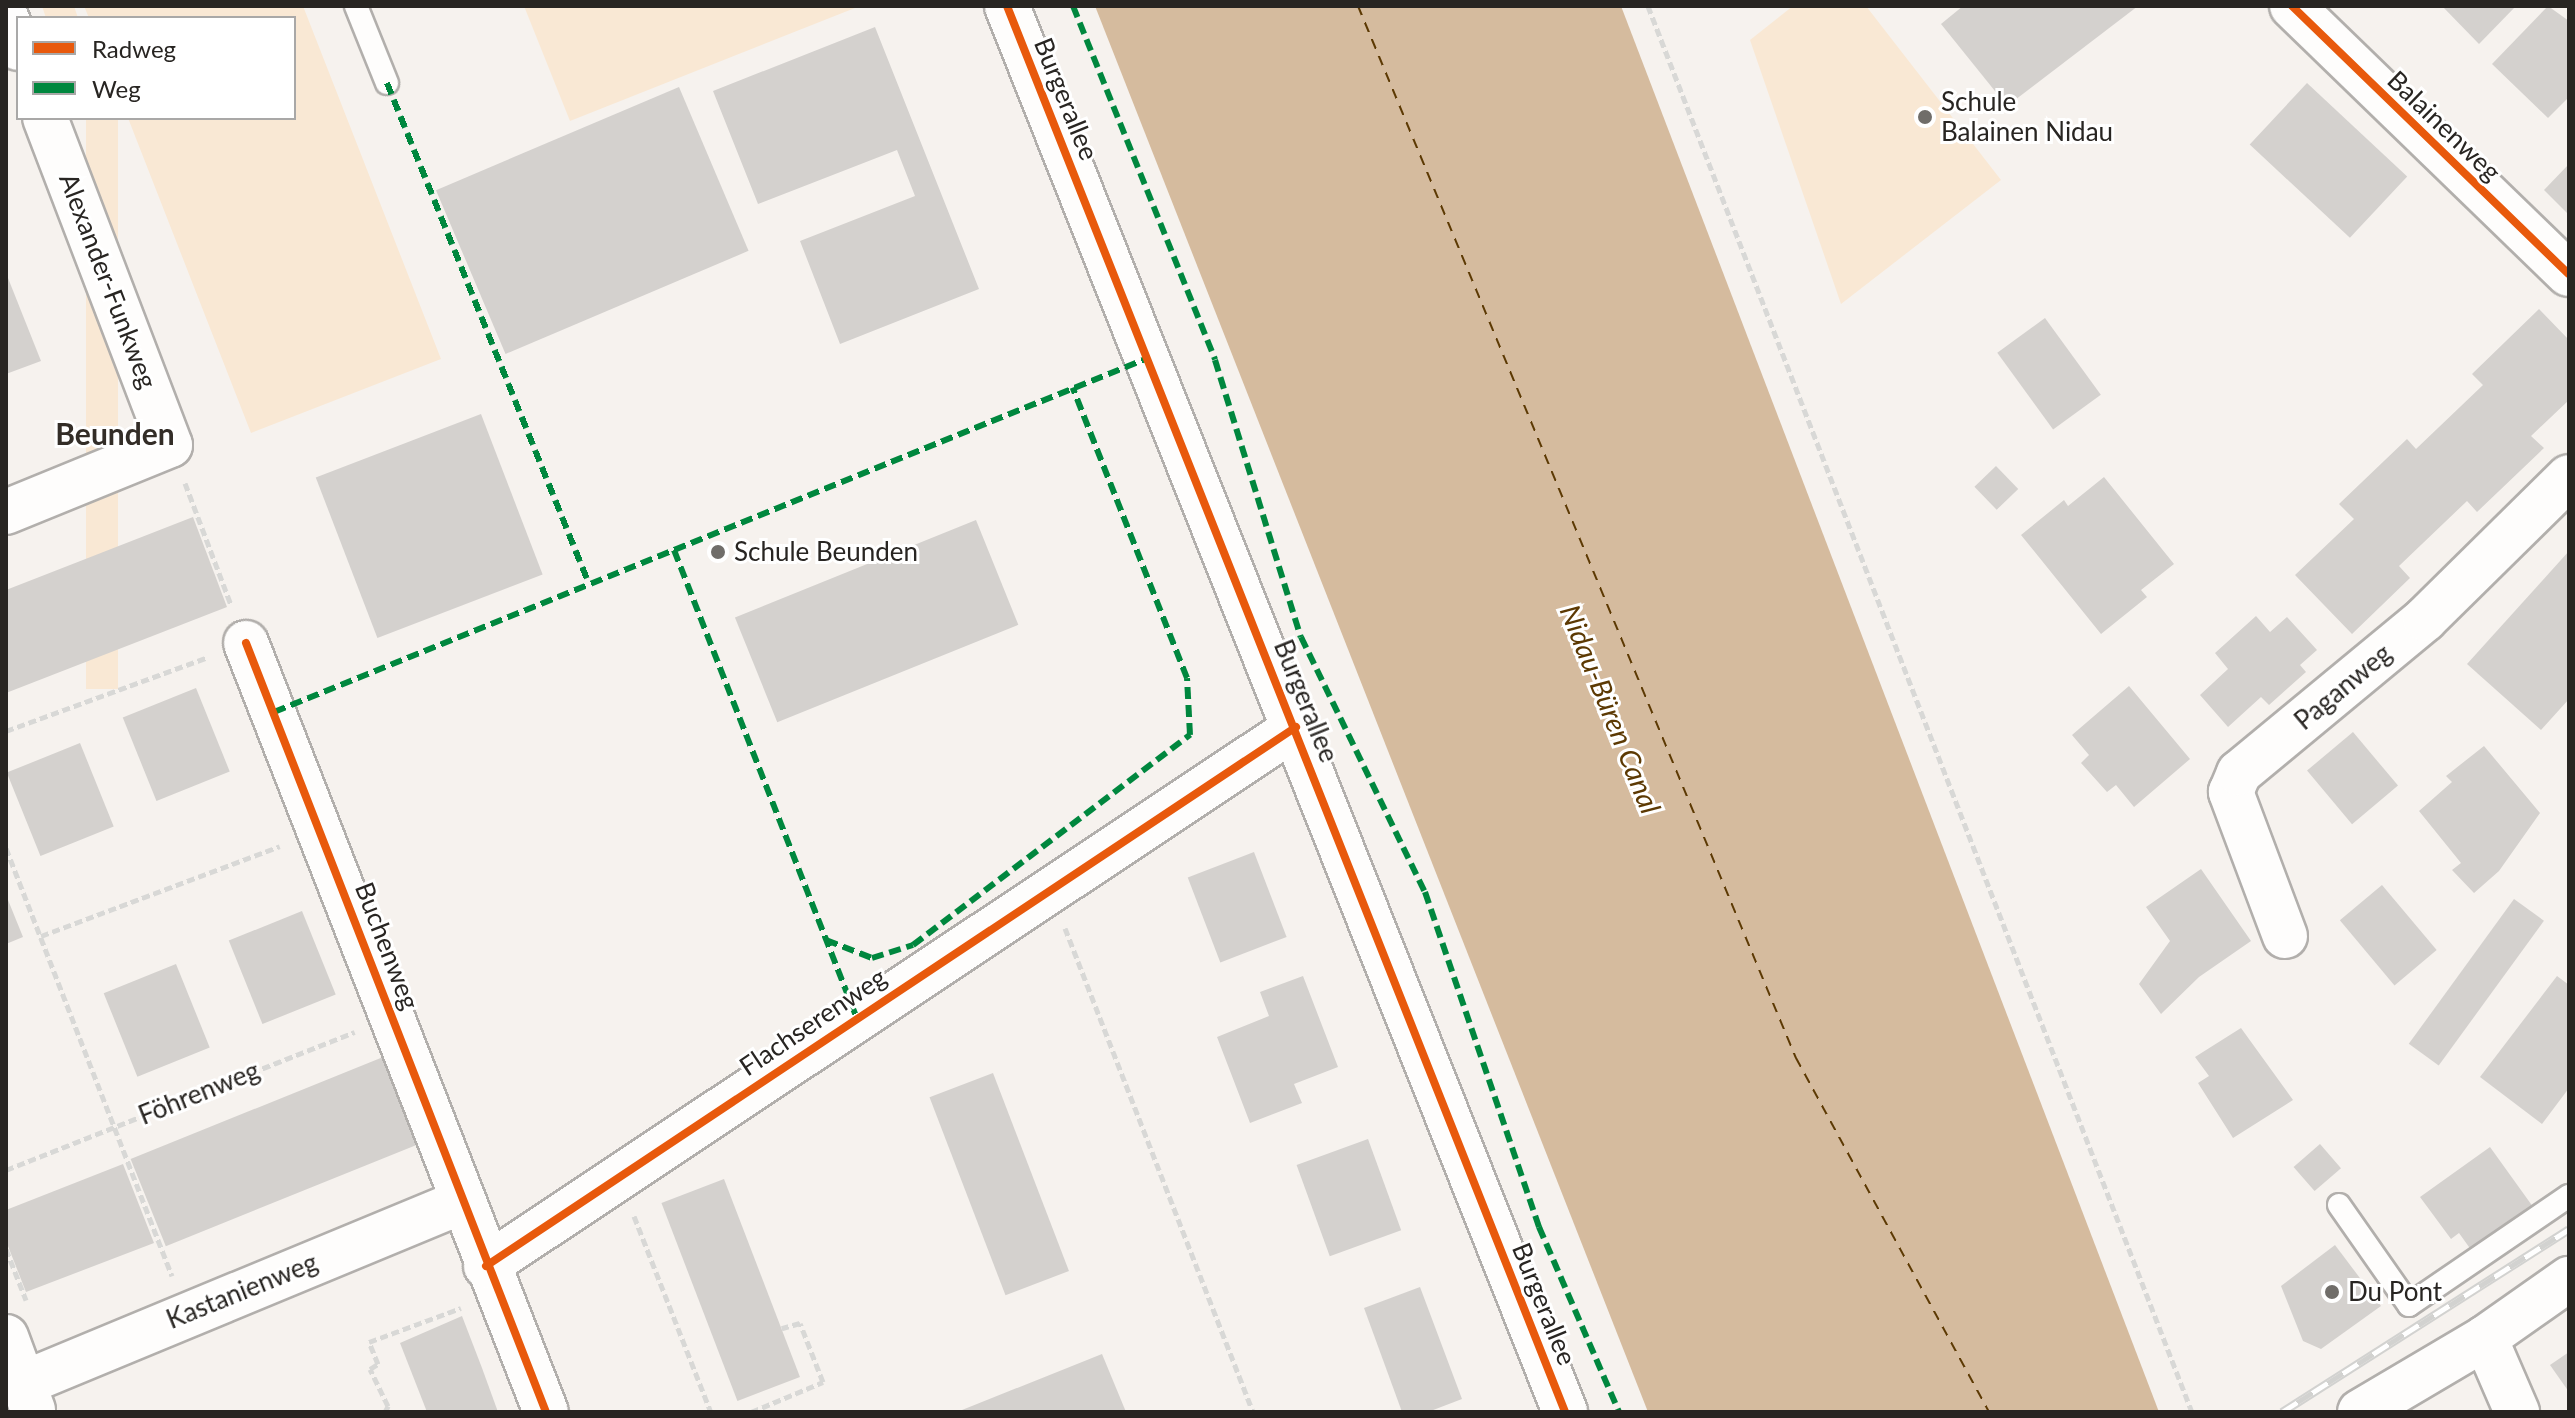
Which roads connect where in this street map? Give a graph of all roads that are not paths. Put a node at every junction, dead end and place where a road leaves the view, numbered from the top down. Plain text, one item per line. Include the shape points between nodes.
1 (356, 6) edge
2 (1007, 6) edge
3 (2302, 10) edge
4 (6, 17) edge
5 (16, 43) edge
6 (387, 83) dead end
7 (46, 120) edge
8 (2569, 274) edge
9 (2569, 477) edge
10 (6, 512) edge
11 (246, 643) road end
12 (1296, 727) junction
13 (2285, 936) dead end
14 (2569, 1196) edge
15 (461, 1202) junction
16 (2339, 1205) dead end
17 (2569, 1279) edge
18 (491, 1280) junction
19 (6, 1337) edge
20 (2485, 1338) junction
21 (29, 1398) edge
22 (546, 1412) edge
23 (1565, 1412) edge
24 (2360, 1412) edge
25 (2517, 1412) edge

1 - 6 lane
2 - 12 street, Burgerallee
3 - 8 street, Balainenweg
4 - 5 street
7 - 10 street, Alexander-Funkweg via 170,445
9 - 13 street, Paganweg via 2425,619 2239,773 2231,792
11 - 15 street, Buchenweg
12 - 18 street, Flachserenweg via 618,1177
12 - 23 street, Burgerallee
14 - 16 lane via 2409,1305
15 - 18 street, Buchenweg
15 - 21 street, Kastanienweg via 186,1313
17 - 20 street
18 - 22 street
19 - 21 street
20 - 24 street
20 - 25 street

